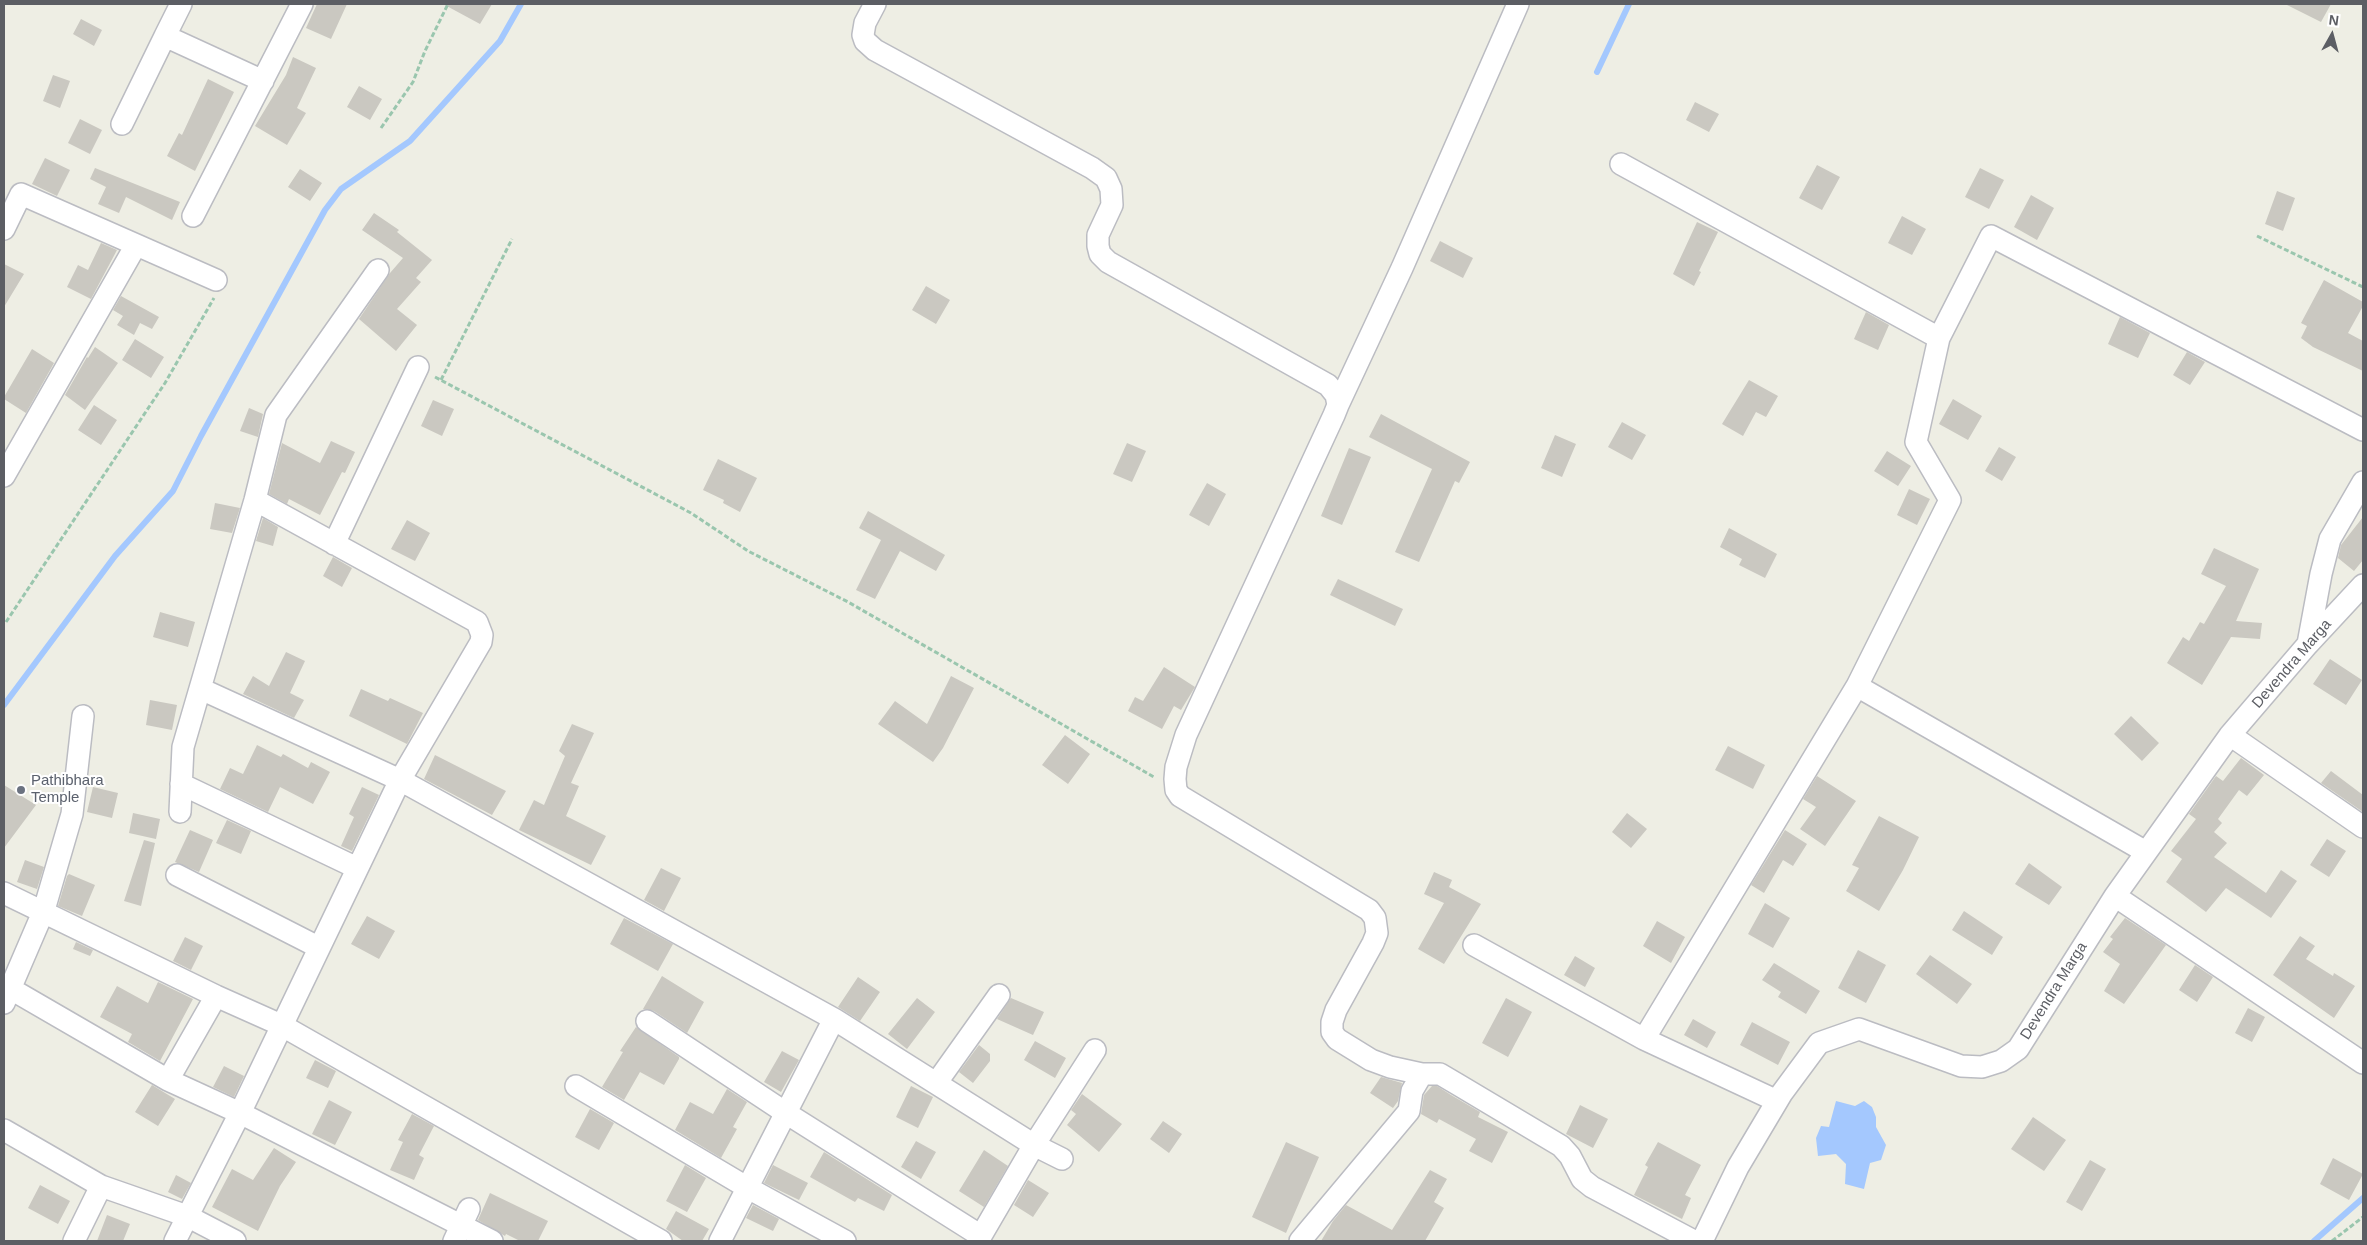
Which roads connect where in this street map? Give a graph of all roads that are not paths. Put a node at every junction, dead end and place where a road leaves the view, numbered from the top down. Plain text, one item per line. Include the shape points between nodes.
1 (181, 4) edge
2 (302, 4) edge
3 (875, 4) edge
4 (1518, 4) edge
5 (165, 36) junction
6 (263, 81) junction
7 (122, 124) dead end
8 (1621, 164) dead end
9 (193, 216) dead end
10 (4, 229) edge
11 (136, 245) junction
12 (378, 270) dead end
13 (216, 280) road end
14 (1939, 338) junction
15 (418, 367) road end
16 (1338, 405) junction
17 (2363, 430) edge
18 (4, 476) edge
19 (2363, 482) edge
20 (255, 500) junction
21 (334, 544) junction
22 (2363, 585) edge
23 (2308, 644) junction
24 (1857, 686) junction
25 (202, 688) junction
26 (83, 716) dead end
27 (2230, 736) junction
28 (400, 780) junction
29 (181, 784) junction
30 (180, 812) dead end
31 (2363, 827) edge
32 (2146, 852) junction
33 (356, 868) junction
34 (177, 874) dead end
35 (4, 893) edge
36 (2115, 896) junction
37 (44, 910) junction
38 (1474, 945) dead end
39 (318, 948) junction
40 (6, 992) edge
41 (216, 996) junction
42 (998, 996) dead end
43 (834, 1019) junction
44 (646, 1021) dead end
45 (281, 1025) junction
46 (1644, 1039) junction
47 (1095, 1050) dead end
48 (2363, 1062) edge
49 (1422, 1074) junction
50 (168, 1080) junction
51 (937, 1082) junction
52 (576, 1086) dead end
53 (1777, 1101) junction
54 (240, 1113) junction
55 (786, 1113) junction
56 (4, 1130) edge
57 (1034, 1145) junction
58 (1062, 1159) dead end
59 (101, 1186) junction
60 (748, 1188) junction
61 (187, 1216) junction
62 (462, 1225) edge
63 (980, 1239) edge
64 (74, 1241) edge
65 (175, 1241) edge
66 (235, 1241) edge
67 (492, 1241) edge
68 (662, 1241) edge
69 (720, 1241) edge
70 (845, 1241) edge
71 (1300, 1241) edge
72 (1694, 1241) edge
73 (1702, 1241) edge

1 - 5 street
2 - 6 street
3 - 16 street via 863,29 868,46 1106,178 1112,204 1098,235 1098,246 1100,254 1108,262 1328,386 1336,395
4 - 16 street
5 - 6 street
5 - 7 street
6 - 9 street
8 - 14 street
10 - 11 street via 21,194
11 - 13 street
11 - 18 street
12 - 20 street via 276,414
14 - 17 street via 1991,236
14 - 24 street via 1916,442 1950,500
15 - 21 street
16 - 49 street via 1186,735 1176,766 1176,790 1180,796 1369,910 1375,918 1377,933 1374,944 1336,1010 1332,1032 1337,1039 1371,1060
19 - 23 street via 2330,539
20 - 21 street
20 - 25 street
21 - 28 street via 477,622 481,629 481,642
22 - 23 street, Devendra Marga
23 - 27 street, Devendra Marga
24 - 32 street
24 - 46 street
25 - 28 street
25 - 29 street via 183,747
26 - 37 street via 72,814
27 - 31 street
27 - 32 street, Devendra Marga
28 - 33 street
28 - 43 street
29 - 30 street
29 - 33 street
32 - 36 street, Devendra Marga
33 - 39 street
34 - 39 street
35 - 37 street
36 - 48 street
36 - 53 street, Devendra Marga via 2018,1049 2001,1061 1982,1067 1960,1066 1859,1029 1819,1043
37 - 40 street
37 - 41 street
38 - 46 street
39 - 45 street
40 - 50 street
41 - 45 street
41 - 50 street
42 - 51 street
43 - 51 street
43 - 55 street
44 - 55 street
45 - 54 street
45 - 68 street
46 - 53 street
47 - 57 street
49 - 71 street via 1412,1091 1409,1111
49 - 72 street via 1440,1074 1561,1146 1582,1179 1592,1187
50 - 54 street
51 - 57 street
52 - 60 street
53 - 73 street, Devendra Marga via 1738,1166
54 - 61 street
54 - 62 street
55 - 60 street
55 - 63 street
56 - 59 street
57 - 58 street
57 - 63 street
59 - 61 street
59 - 64 street
60 - 69 street
60 - 70 street
61 - 65 street
61 - 66 street
62 - 67 street

